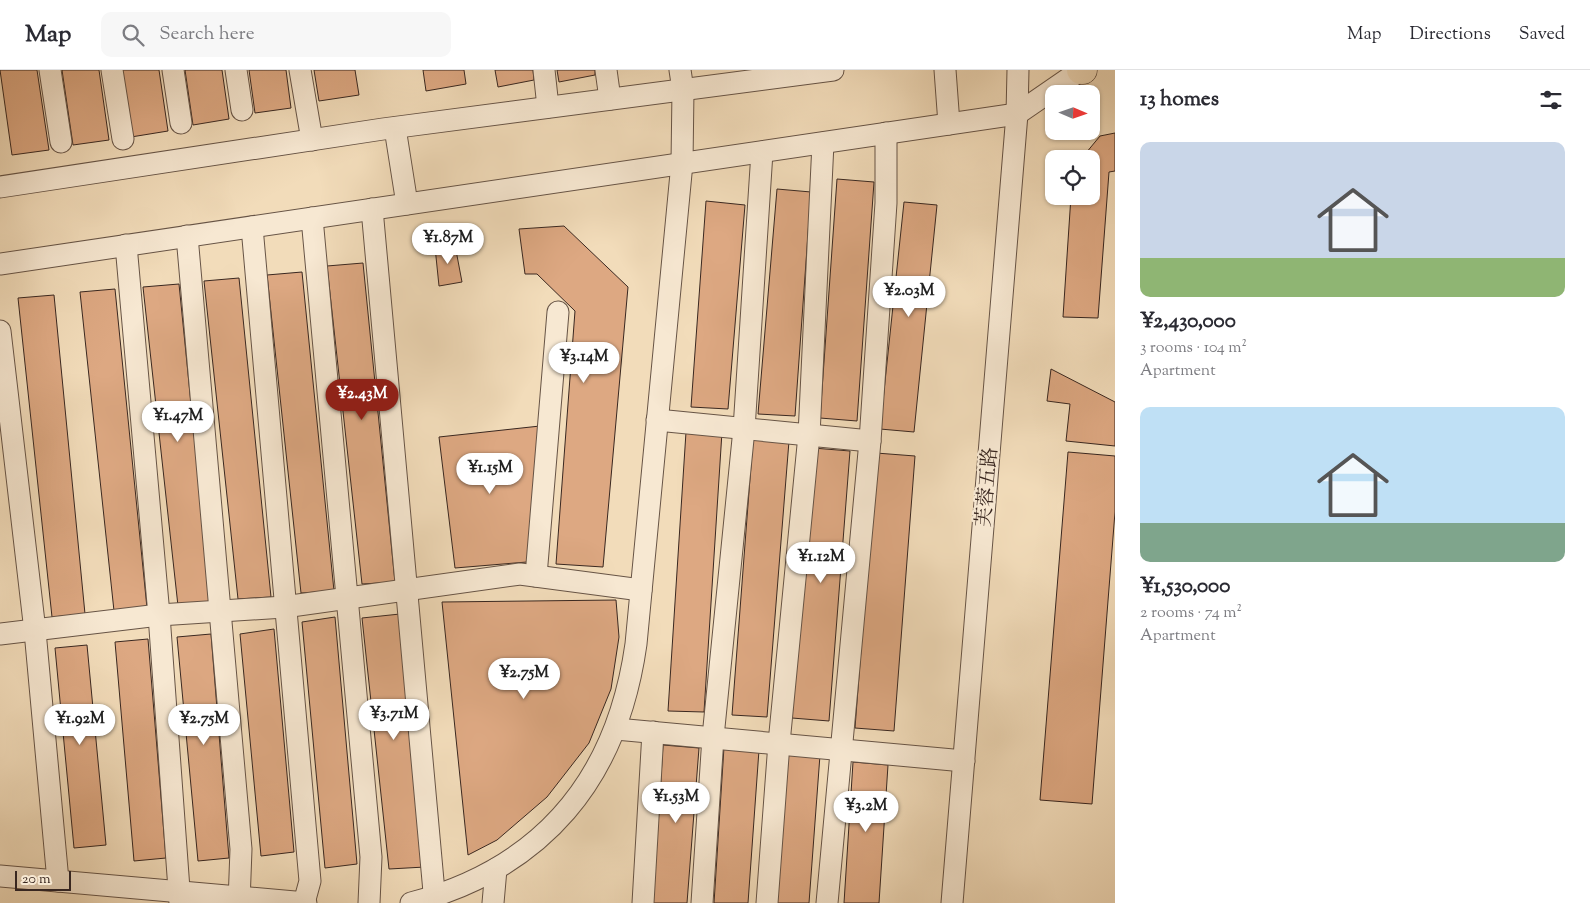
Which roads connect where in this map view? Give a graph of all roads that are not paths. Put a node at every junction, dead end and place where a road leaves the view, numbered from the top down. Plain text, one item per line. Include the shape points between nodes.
1 (50, 70) edge
2 (112, 70) edge
3 (173, 70) edge
4 (236, 70) edge
5 (300, 70) edge
6 (544, 70) edge
7 (606, 70) edge
8 (834, 70) edge
9 (945, 70) edge
10 (1018, 70) edge
11 (1081, 70) edge
12 (764, 74) edge
13 (682, 80) edge
14 (610, 99) junction
15 (548, 107) junction
16 (242, 110) dead end
17 (1017, 114) junction
18 (181, 123) dead end
19 (949, 124) junction
20 (395, 128) junction
21 (886, 134) junction
22 (123, 140) dead end
23 (312, 140) junction
24 (61, 142) dead end
25 (824, 143) junction
26 (762, 152) junction
27 (682, 163) junction
28 (0, 187) edge
29 (407, 204) junction
30 (372, 209) junction
31 (312, 218) junction
32 (252, 226) junction
33 (187, 236) junction
34 (126, 245) junction
35 (0, 264) edge
36 (558, 312) dead end
37 (0, 331) edge
38 (657, 420) junction
39 (744, 429) junction
40 (810, 435) junction
41 (870, 440) junction
42 (536, 576) junction
43 (408, 588) junction
44 (641, 590) junction
45 (347, 598) junction
46 (284, 607) junction
47 (221, 612) junction
48 (160, 615) junction
49 (35, 631) junction
50 (0, 634) edge
51 (616, 728) junction
52 (653, 732) junction
53 (713, 737) junction
54 (780, 743) junction
55 (840, 748) junction
56 (964, 762) junction
57 (496, 869) junction
58 (0, 876) edge
59 (58, 881) junction
60 (180, 897) edge
61 (239, 900) edge
62 (436, 900) edge
63 (305, 903) edge
64 (369, 903) edge
65 (411, 903) edge
66 (493, 903) edge
67 (643, 903) edge
68 (702, 903) edge
69 (767, 903) edge
70 (827, 903) edge
71 (952, 903) edge

1 - 24 street
2 - 22 street
3 - 18 street
4 - 16 street
5 - 23 street
6 - 15 street
7 - 14 street
8 - 12 street
9 - 19 street
10 - 17 street, 芙蓉五路
11 - 17 street
12 - 13 street
13 - 14 street
13 - 27 street
14 - 15 street
15 - 20 street
17 - 19 street
17 - 56 street, 芙蓉五路
19 - 21 street
20 - 23 street
20 - 29 street
21 - 25 street
21 - 41 street via 886,203
23 - 28 street
25 - 26 street
25 - 40 street
26 - 27 street
26 - 39 street
27 - 29 street
27 - 38 street
29 - 30 street
30 - 31 street
30 - 43 street
31 - 32 street
31 - 45 street
32 - 33 street
32 - 46 street
33 - 34 street
33 - 47 street
34 - 35 street
34 - 48 street
36 - 42 street
37 - 49 street
38 - 39 street
38 - 44 street
39 - 40 street
39 - 53 street
40 - 41 street
40 - 54 street
41 - 55 street
42 - 43 street via 520,574
42 - 44 street
43 - 45 street
43 - 62 street
44 - 51 street via 631,678
45 - 46 street
45 - 64 street via 371,856
46 - 47 street
46 - 63 street via 310,881
47 - 48 street
47 - 61 street via 241,849
48 - 49 street
48 - 60 street
49 - 50 street
49 - 59 street
51 - 52 street
51 - 57 street via 592,777 561,816 528,848
52 - 53 street
52 - 67 street
53 - 54 street
53 - 68 street
54 - 55 street
54 - 69 street
55 - 56 street
55 - 70 street
56 - 71 street, 芙蓉五路
57 - 62 street
57 - 66 street
58 - 59 street
59 - 60 street
60 - 61 street
61 - 63 street
62 - 65 street

